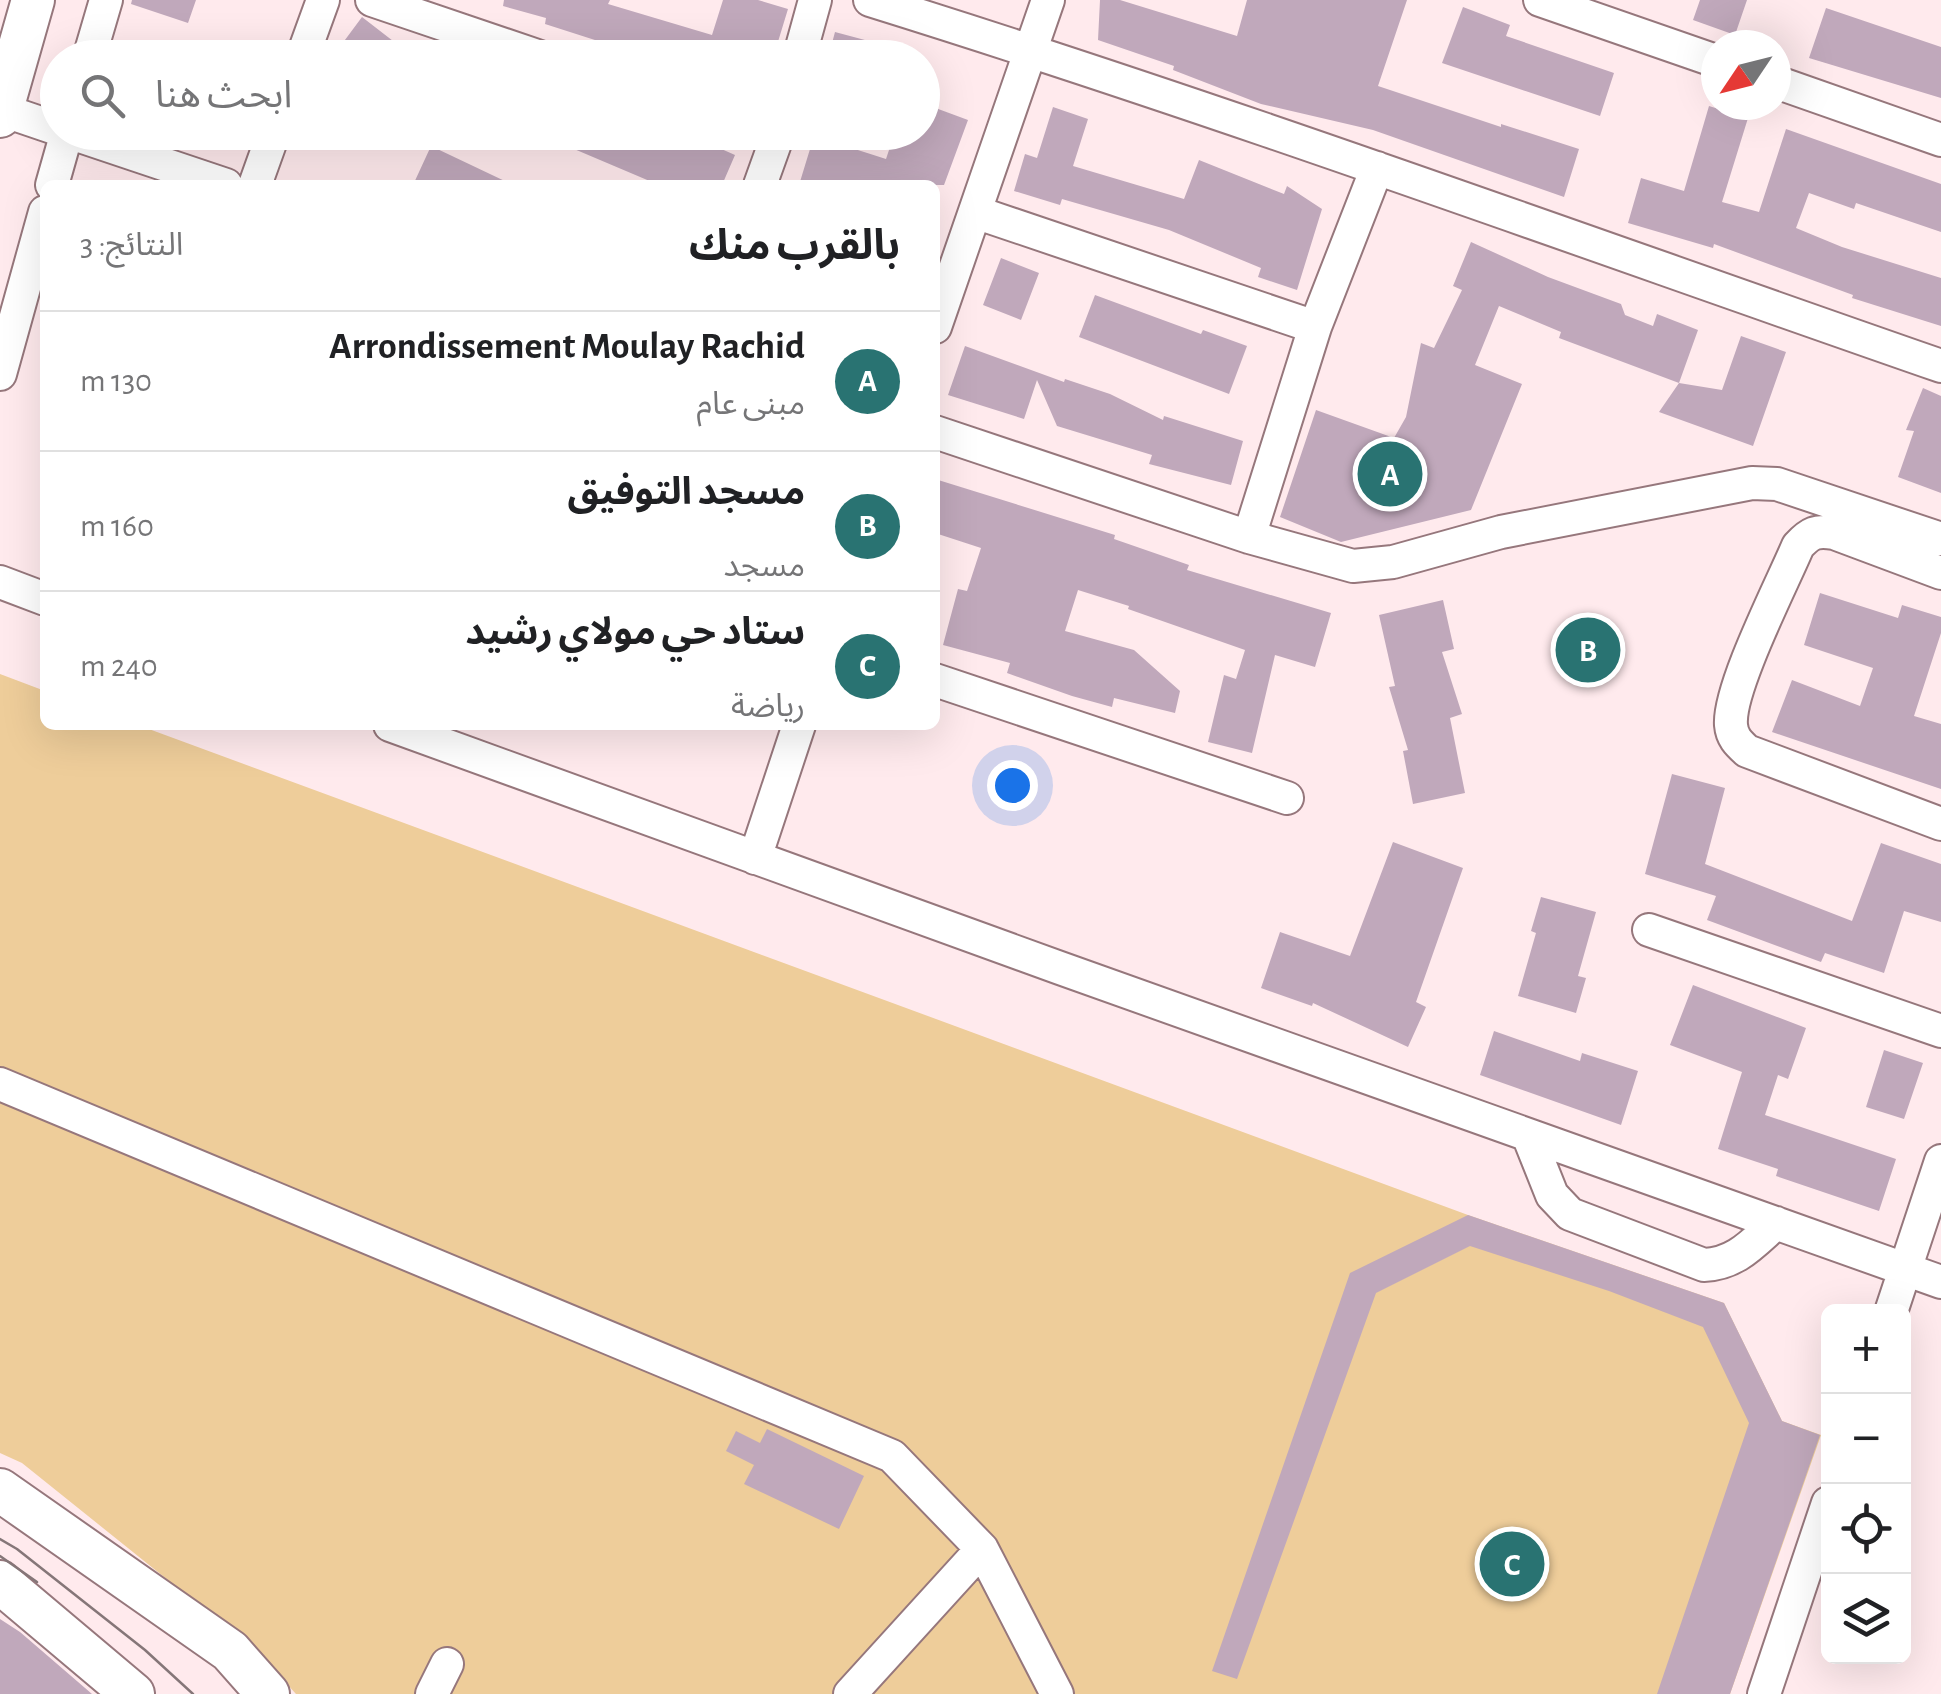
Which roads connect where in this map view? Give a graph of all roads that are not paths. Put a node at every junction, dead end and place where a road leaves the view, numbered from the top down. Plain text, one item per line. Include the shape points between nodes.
1 (33, 0) edge
2 (106, 0) edge
3 (323, 0) edge
4 (372, 0) edge
5 (816, 0) edge
6 (870, 0) edge
7 (1048, 0) edge
8 (1540, 0) edge
9 (94, 40) edge
10 (309, 40) edge
11 (490, 40) edge
12 (805, 40) edge
13 (1030, 50) junction
14 (1701, 56) edge
15 (1791, 87) edge
16 (1, 113) edge
17 (40, 124) edge
18 (1941, 140) edge
19 (63, 150) edge
20 (122, 150) edge
21 (268, 150) edge
22 (770, 150) edge
23 (1376, 168) junction
24 (54, 180) edge
25 (211, 180) edge
26 (257, 180) edge
27 (761, 180) edge
28 (975, 212) junction
29 (40, 230) edge
30 (940, 313) edge
31 (1314, 327) junction
32 (1941, 366) edge
33 (0, 374) edge
34 (940, 434) edge
35 (1249, 537) junction
36 (1941, 539) edge
37 (1941, 572) edge
38 (0, 582) edge
39 (40, 597) edge
40 (940, 682) edge
41 (404, 730) edge
42 (797, 730) edge
43 (1286, 798) dead end
44 (1941, 824) edge
45 (755, 858) junction
46 (1649, 930) dead end
47 (1941, 1031) edge
48 (0, 1084) edge
49 (1528, 1135) junction
50 (1941, 1161) edge
51 (1776, 1222) junction
52 (1905, 1269) junction
53 (1941, 1282) edge
54 (1894, 1304) edge
55 (0, 1490) edge
56 (1821, 1525) edge
57 (982, 1549) junction
58 (0, 1582) edge
59 (447, 1664) dead end
60 (133, 1694) edge
61 (268, 1694) edge
62 (432, 1694) edge
63 (850, 1694) edge
64 (1057, 1694) edge
65 (1764, 1694) edge

1 - 16 main road
2 - 9 street
3 - 10 street
4 - 11 street
5 - 12 street
6 - 13 street
7 - 13 street
8 - 14 street
13 - 23 street
13 - 28 street
15 - 18 street
16 - 17 street
19 - 24 street
20 - 25 street
21 - 26 street
22 - 27 street
23 - 31 street
23 - 32 street
28 - 30 street
28 - 31 street
29 - 33 street
31 - 35 street
34 - 35 street
35 - 36 street via 1353,566 1393,562 1501,532 1752,482 1777,484
37 - 44 street via 1834,533 1809,534 1733,698 1731,726 1746,751
38 - 39 street
40 - 43 street
41 - 45 street
42 - 45 street
45 - 49 street
46 - 47 street
48 - 57 street via 892,1456
49 - 51 street
49 - 51 street via 1552,1194 1570,1214 1704,1266 1734,1260
50 - 52 street
51 - 52 street
52 - 53 street
52 - 54 street
55 - 61 main road via 230,1651
56 - 65 street
57 - 63 street
57 - 64 street
58 - 60 main road
59 - 62 street

